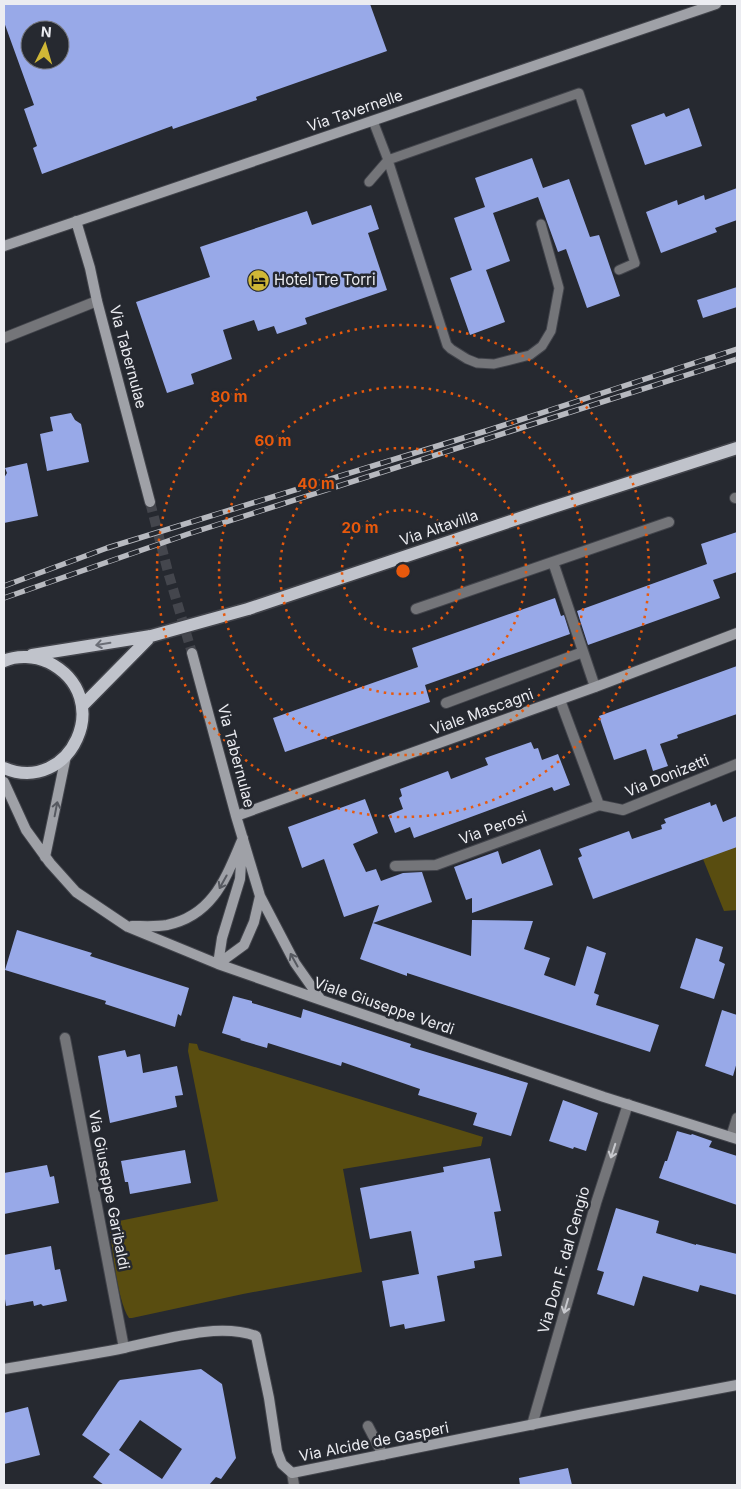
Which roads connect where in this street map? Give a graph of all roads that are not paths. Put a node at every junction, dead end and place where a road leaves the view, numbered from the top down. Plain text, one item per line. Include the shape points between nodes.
1 (716, 4) edge
2 (373, 121) junction
3 (388, 160) junction
4 (369, 182) dead end
5 (76, 221) junction
6 (541, 224) dead end
7 (4, 246) edge
8 (619, 270) dead end
9 (97, 301) junction
10 (4, 338) edge
11 (737, 448) edge
12 (150, 502) tunnel mouth
13 (669, 522) dead end
14 (553, 562) junction
15 (416, 610) dead end
16 (737, 633) edge
17 (151, 636) junction
18 (583, 652) junction
19 (192, 653) tunnel mouth
20 (22, 657) junction
21 (4, 662) edge
22 (595, 688) junction
23 (560, 700) junction
24 (446, 703) dead end
25 (83, 705) junction
26 (66, 756) junction
27 (737, 764) edge
28 (4, 768) edge
29 (4, 782) edge
30 (599, 805) junction
31 (236, 816) junction
32 (243, 838) junction
33 (45, 857) junction
34 (395, 866) dead end
35 (260, 896) junction
36 (128, 927) junction
37 (218, 964) junction
38 (321, 1000) junction
39 (65, 1038) dead end
40 (628, 1104) junction
41 (737, 1118) edge
42 (734, 1138) edge
43 (124, 1348) junction
44 (4, 1369) edge
45 (737, 1385) edge
46 (532, 1425) junction
47 (368, 1426) dead end
48 (383, 1455) junction
49 (292, 1473) junction
50 (294, 1485) edge

1 - 2 street, Via Tavernelle
2 - 3 lane
2 - 5 street, Via Tavernelle
3 - 4 lane
3 - 6 lane via 447,345 467,359 494,364 530,355 542,346 551,331 560,288
3 - 8 lane via 579,93 635,263
5 - 7 street, Via Tavernelle
5 - 9 street, Via Tabernulae
9 - 10 street
9 - 12 street, Via Tabernulae
11 - 17 main road, Via Altavilla, bridge via 248,609
13 - 14 street
14 - 15 street
14 - 18 street
16 - 22 street, Viale Mascagni
17 -> 20 main road, Via Altavilla
17 - 25 main road, Via Altavilla
18 - 22 street
18 - 24 street
19 - 31 street, Via Tabernulae
20 - 21 main road, Via Altavilla
20 - 25 main road via 42,659 60,668 74,682
22 - 23 street, Viale Mascagni
23 - 30 street
23 - 31 street, Viale Mascagni
25 - 26 main road via 78,737
26 - 28 main road via 39,771
33 -> 26 street
27 - 30 street, Via Donizetti via 624,810
29 - 33 street, Viale Giuseppe Verdi via 26,830
30 - 34 street, Via Perosi via 436,865
31 - 32 street, Via Tabernulae
32 - 35 street, Via Tabernulae
32 -> 36 street via 224,881 212,899 192,916 166,925
32 - 37 street, Via Tabernulae via 240,879 222,938
33 - 36 street, Viale Giuseppe Verdi via 76,892
35 - 37 street, Via Tabernulae via 244,945
38 -> 35 street, Via Tabernulae via 295,964
36 - 37 street, Viale Giuseppe Verdi
37 - 38 street, Viale Giuseppe Verdi
38 - 40 street, Viale Giuseppe Verdi
39 - 43 street, Via Giuseppe Garibaldi
40 - 42 street, Viale Giuseppe Verdi
40 -> 46 street, Via Don F. dal Cengio
41 - 42 street
43 - 44 street, Via Alcide de Gasperi
43 - 49 street, Via Alcide de Gasperi via 226,1330 256,1336 277,1451 282,1464
45 - 46 street, Via Alcide de Gasperi
46 - 48 street, Via Alcide de Gasperi
47 - 48 street
48 - 49 street, Via Alcide de Gasperi
49 - 50 street

